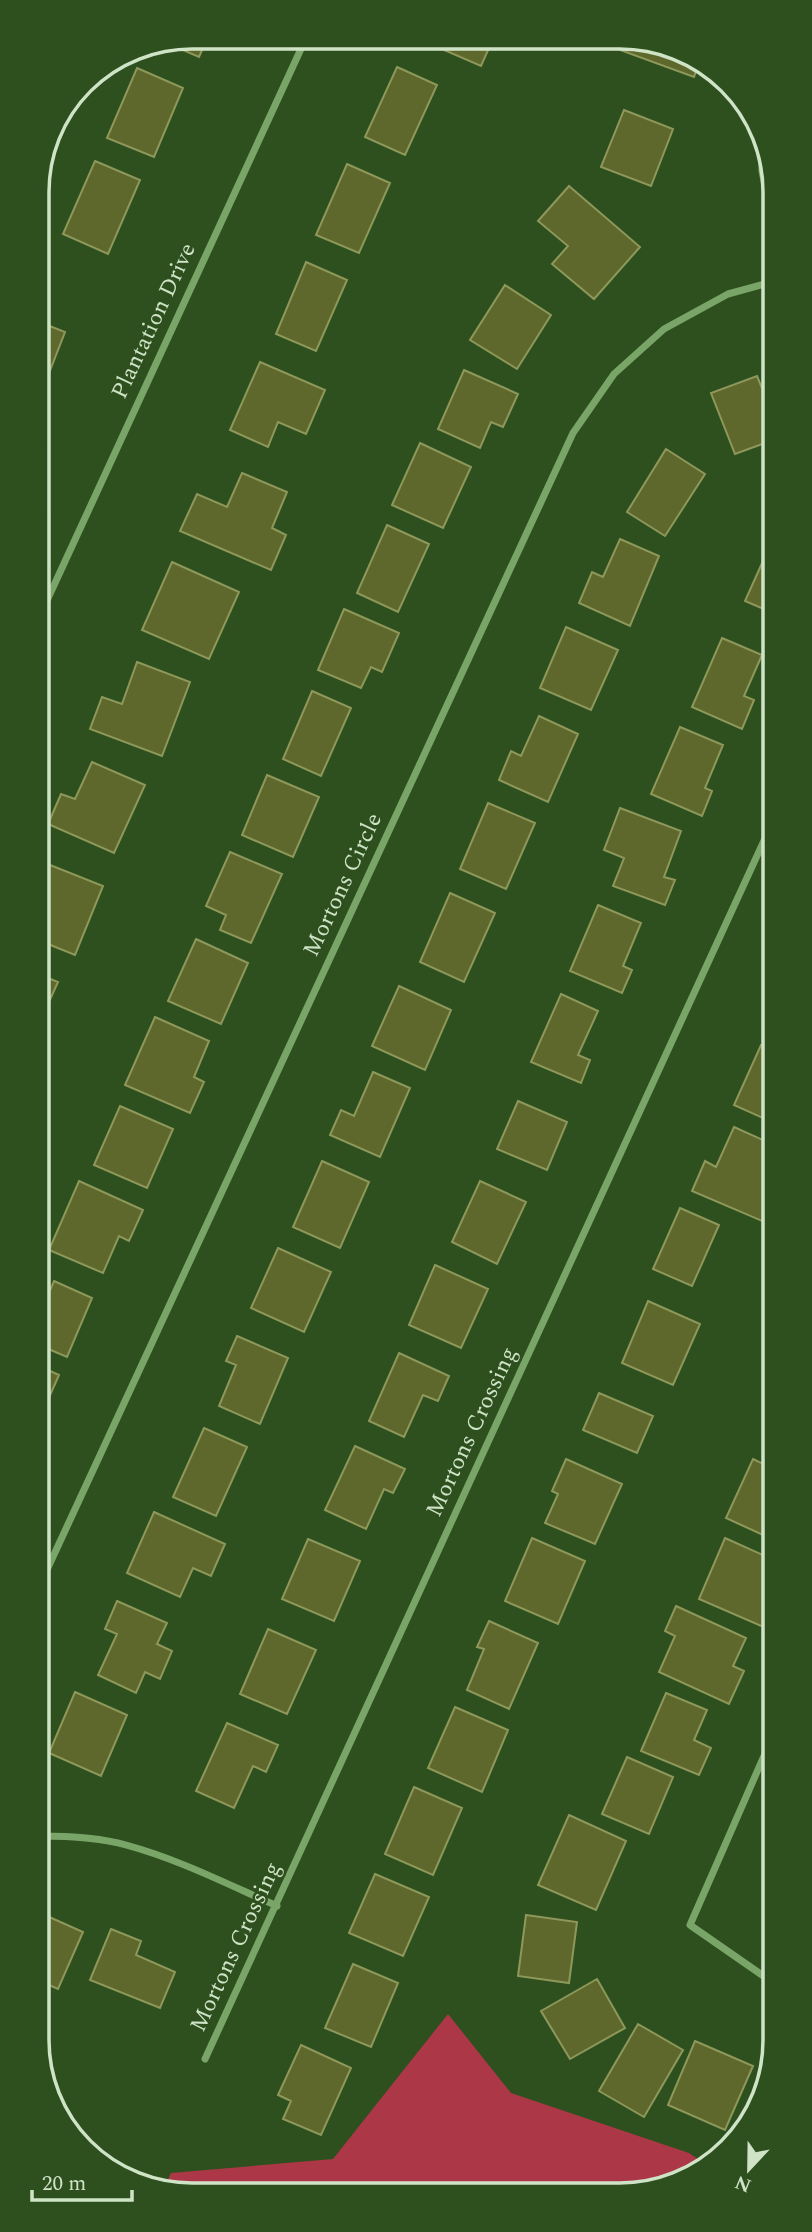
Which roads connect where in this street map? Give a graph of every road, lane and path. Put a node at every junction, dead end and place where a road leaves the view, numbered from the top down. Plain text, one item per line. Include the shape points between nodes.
1 (300, 49) edge
2 (763, 284) edge
3 (49, 596) edge
4 (763, 843) edge
5 (49, 1565) edge
6 (763, 1760) edge
7 (49, 1836) edge
8 (277, 1906) junction
9 (763, 1976) edge
10 (205, 2059) dead end

1 - 3 street, Plantation Drive
2 - 5 street, Mortons Circle via 728,294 664,329 614,374 573,433
4 - 8 street, Mortons Crossing
6 - 9 street via 690,1925
7 - 8 street via 124,1844
8 - 10 street, Mortons Crossing

